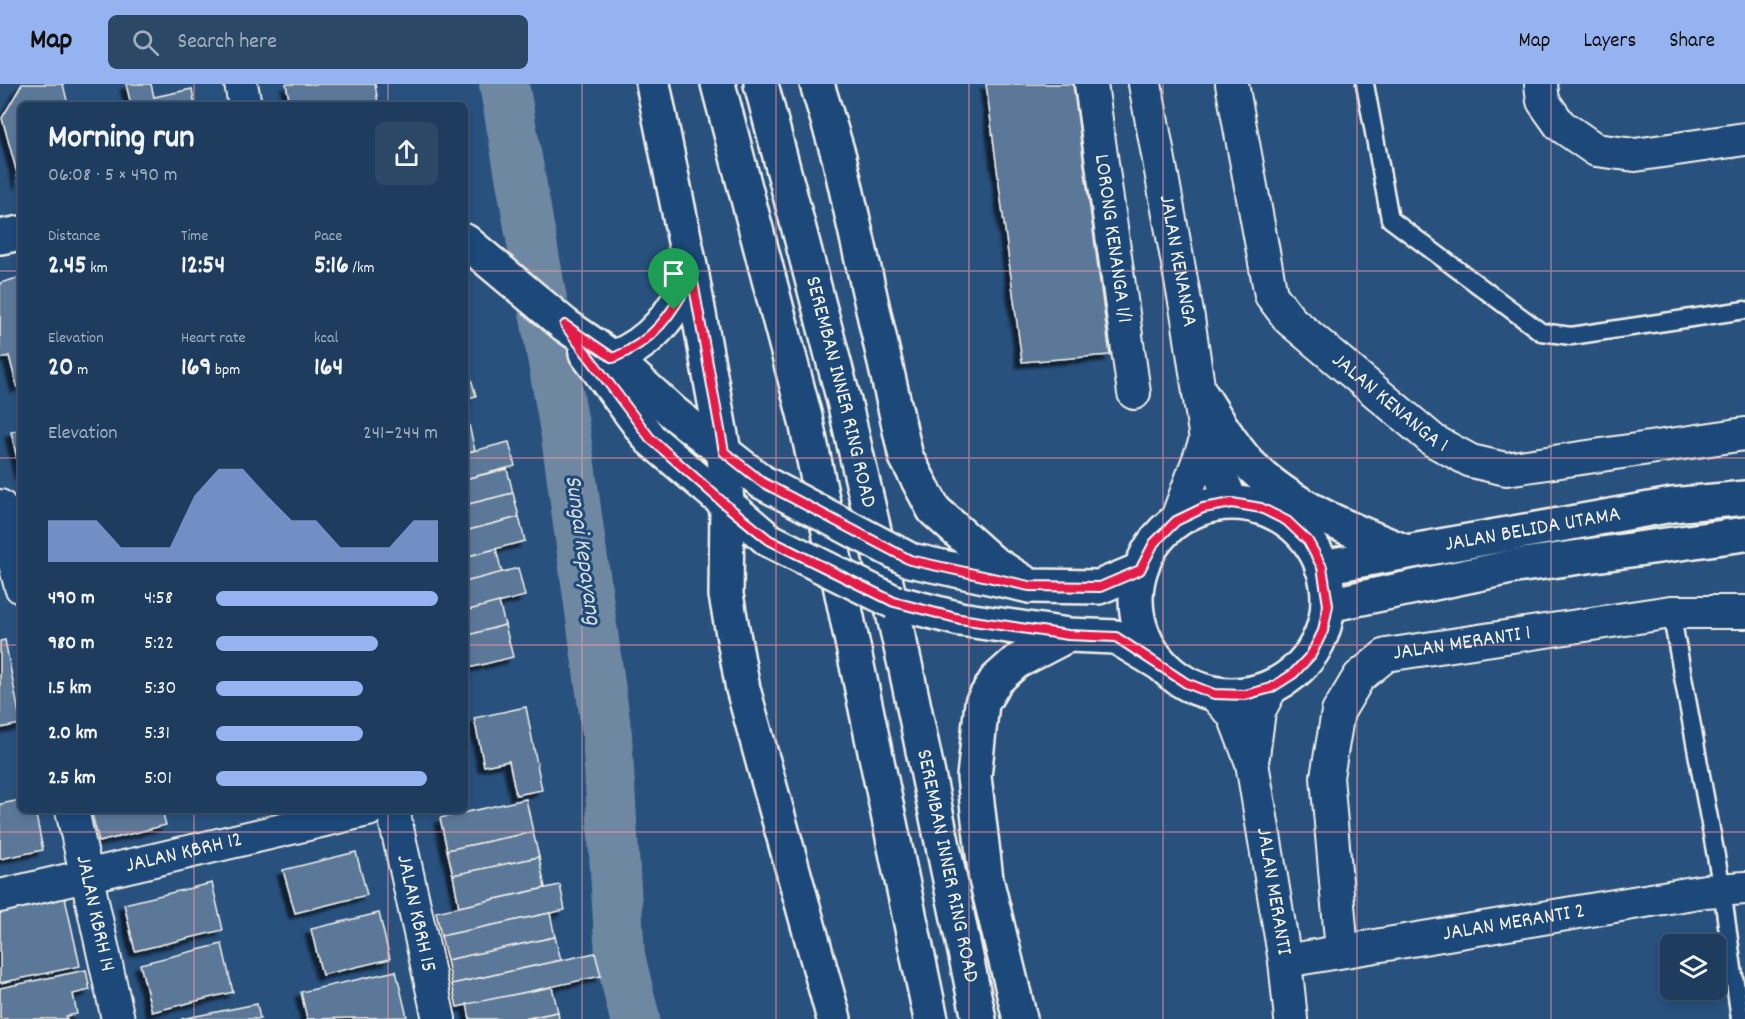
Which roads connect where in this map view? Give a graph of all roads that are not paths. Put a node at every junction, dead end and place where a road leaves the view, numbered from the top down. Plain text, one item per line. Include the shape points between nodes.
1 (242, 84) edge
2 (653, 84) edge
3 (718, 84) edge
4 (761, 84) edge
5 (817, 84) edge
6 (1091, 84) edge
7 (1145, 84) edge
8 (1232, 84) edge
9 (1365, 84) edge
10 (1541, 84) edge
11 (245, 102) edge
12 (1745, 139) edge
13 (18, 233) edge
14 (0, 237) edge
15 (468, 244) edge
16 (692, 276) junction
17 (1745, 310) edge
18 (565, 325) junction
19 (613, 358) junction
20 (1134, 393) dead end
21 (1200, 393) junction
22 (1745, 434) edge
23 (1206, 440) junction
24 (724, 452) junction
25 (1745, 498) edge
26 (1232, 503) junction
27 (0, 506) edge
28 (727, 506) junction
29 (1176, 521) junction
30 (1745, 534) edge
31 (1406, 552) junction
32 (1322, 567) junction
33 (1140, 570) junction
34 (15, 579) edge
35 (1029, 586) junction
36 (1328, 605) junction
37 (1671, 612) junction
38 (1745, 612) edge
39 (1068, 635) junction
40 (1161, 664) junction
41 (1271, 688) junction
42 (1214, 694) junction
43 (1252, 763) junction
44 (73, 813) edge
45 (355, 813) edge
46 (394, 813) edge
47 (88, 876) junction
48 (1734, 888) edge
49 (0, 896) edge
50 (1342, 951) junction
51 (1285, 961) junction
52 (118, 1019) edge
53 (439, 1019) edge
54 (834, 1019) edge
55 (931, 1019) edge
56 (979, 1019) edge
57 (1020, 1019) edge
58 (1291, 1019) edge
59 (1740, 1019) edge

1 - 11 street
2 - 16 main road
3 - 55 main road, SEREMBAN INNER RING ROAD via 805,417
4 - 56 main road, SEREMBAN INNER RING ROAD via 844,401 896,622
5 - 35 main road via 842,168 906,457 934,510 992,562
6 - 20 street, LORONG KENANGA 1/1
7 - 21 street, JALAN KENANGA
8 - 22 street, JALAN KENANGA 1 via 1271,295 1290,320 1434,441 1471,461 1506,469
9 - 17 lane via 1390,219 1541,332 1571,336
10 - 12 street via 1543,101 1560,125 1596,150 1635,155
13 - 14 main road
15 - 18 main road
16 - 19 main road via 674,310 656,331 630,351
16 - 24 main road
18 - 19 main road
18 - 28 main road via 650,438
19 - 24 main road
21 - 23 street, JALAN KENANGA
21 - 31 main road via 1250,464 1269,481 1315,513
23 - 26 street, JALAN KENANGA
23 - 29 street, JALAN KENANGA
24 - 28 main road
24 - 35 main road, bridge via 762,482 910,560
25 - 31 main road, JALAN BELIDA UTAMA via 1672,505
26 - 29 main road via 1203,508
26 - 32 main road via 1261,508 1287,521 1308,541
27 - 34 street
28 - 39 main road, bridge via 769,540 894,602 960,619
28 - 54 main road via 726,595 743,689
29 - 33 main road via 1154,543
30 - 36 main road, JALAN BELIDA UTAMA via 1516,566
31 - 32 main road, JALAN BELIDA UTAMA
32 - 36 main road
33 - 35 main road via 1100,587
33 - 40 main road via 1138,620 1144,638
36 - 41 main road via 1323,631 1311,655 1293,674
37 - 38 street, JALAN MERANTI 1
37 - 48 lane
37 - 50 street, JALAN MERANTI 1 via 1386,656 1359,677 1338,712 1327,777
39 - 40 main road via 1116,637
39 - 57 main road via 1016,662 996,680 982,703 974,777 986,879
40 - 42 main road via 1186,683
41 - 42 main road via 1245,695
41 - 43 street, JALAN MERANTI via 1259,711
42 - 43 street, JALAN MERANTI via 1234,716
43 - 51 street, JALAN MERANTI
44 - 47 street, JALAN KBRH 14
45 - 47 street, JALAN KBRH 12
46 - 53 street, JALAN KBRH 15
47 - 49 street, JALAN KBRH 12
47 - 52 street, JALAN KBRH 14
48 - 50 street, JALAN MERANTI 2
48 - 59 lane
50 - 51 street, JALAN MERANTI 2
51 - 58 street, JALAN MERANTI

